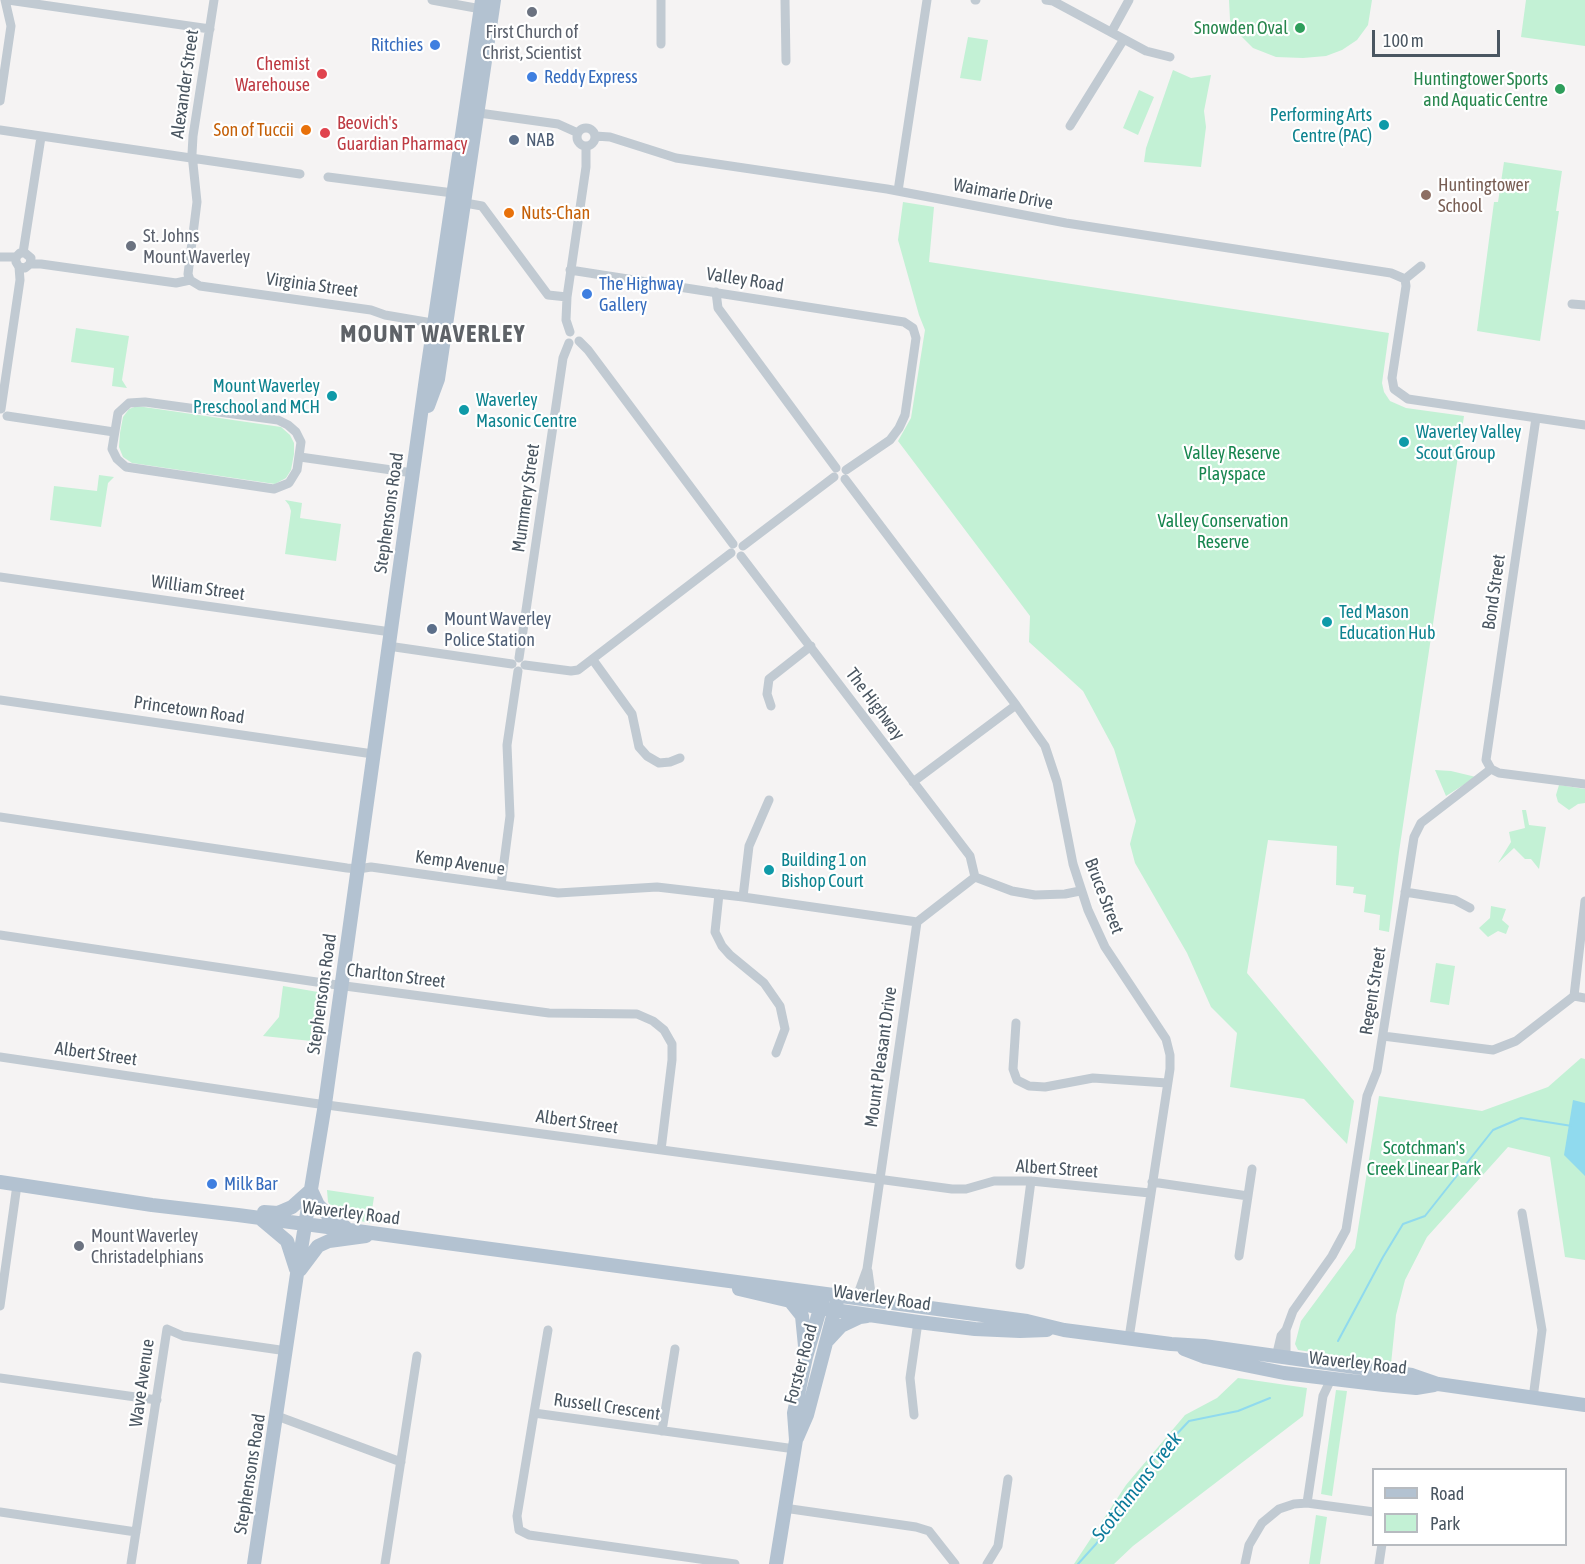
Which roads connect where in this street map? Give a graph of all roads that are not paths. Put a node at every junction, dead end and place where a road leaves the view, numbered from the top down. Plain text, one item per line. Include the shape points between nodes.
1 (7, 0) edge
2 (214, 0) edge
3 (432, 0) edge
4 (495, 0) edge
5 (661, 0) edge
6 (785, 0) edge
7 (927, 0) edge
8 (1046, 0) edge
9 (1129, 0) edge
10 (481, 4) edge
11 (210, 29) junction
12 (1112, 31) junction
13 (1124, 39) junction
14 (661, 44) dead end
15 (1170, 57) dead end
16 (786, 61) dead end
17 (0, 101) edge
18 (472, 113) junction
19 (1070, 126) dead end
20 (0, 130) edge
21 (578, 133) junction
22 (595, 136) junction
23 (41, 137) junction
24 (586, 146) junction
25 (192, 157) junction
26 (300, 174) dead end
27 (328, 177) dead end
28 (898, 191) junction
29 (453, 193) junction
30 (465, 203) junction
31 (0, 257) edge
32 (23, 261) junction
33 (1421, 266) dead end
34 (570, 270) junction
35 (189, 277) junction
36 (1405, 279) junction
37 (716, 292) junction
38 (567, 297) junction
39 (1572, 304) dead end
40 (1585, 305) edge
41 (440, 324) junction
42 (574, 342) junction
43 (2, 414) edge
44 (1536, 418) junction
45 (1585, 425) edge
46 (114, 432) junction
47 (300, 457) junction
48 (413, 473) junction
49 (840, 473) junction
50 (737, 550) junction
51 (0, 577) edge
52 (391, 632) junction
53 (388, 646) junction
54 (811, 646) junction
55 (593, 660) junction
56 (518, 664) junction
57 (0, 700) edge
58 (1016, 705) junction
59 (771, 706) dead end
60 (373, 754) junction
61 (680, 758) dead end
62 (1491, 769) junction
63 (913, 782) junction
64 (1585, 784) edge
65 (769, 800) dead end
66 (0, 817) edge
67 (358, 869) junction
68 (975, 877) junction
69 (501, 885) junction
70 (1080, 891) junction
71 (1405, 892) junction
72 (719, 894) junction
73 (743, 897) junction
74 (1585, 901) edge
75 (1470, 908) dead end
76 (917, 922) junction
77 (0, 935) edge
78 (340, 986) junction
79 (1574, 996) junction
80 (1585, 998) edge
81 (1016, 1023) dead end
82 (1383, 1036) junction
83 (776, 1053) dead end
84 (0, 1057) edge
85 (1167, 1083) junction
86 (325, 1104) junction
87 (661, 1150) junction
88 (1252, 1169) dead end
89 (881, 1179) junction
90 (1031, 1181) junction
91 (0, 1182) edge
92 (1152, 1182) junction
93 (17, 1185) junction
94 (311, 1190) junction
95 (1150, 1193) junction
96 (1248, 1196) junction
97 (1522, 1213) dead end
98 (238, 1215) junction
99 (260, 1219) junction
100 (306, 1225) junction
101 (349, 1230) junction
102 (378, 1234) junction
103 (1239, 1256) dead end
104 (1020, 1265) dead end
105 (867, 1269) junction
106 (297, 1274) junction
107 (698, 1278) junction
108 (823, 1294) junction
109 (845, 1296) junction
110 (790, 1301) junction
111 (877, 1301) junction
112 (0, 1306) edge
113 (920, 1307) junction
114 (827, 1309) junction
115 (874, 1315) junction
116 (918, 1322) junction
117 (548, 1329) dead end
118 (1064, 1330) junction
119 (1128, 1338) junction
120 (1171, 1344) junction
121 (824, 1347) junction
122 (675, 1349) dead end
123 (287, 1351) junction
124 (417, 1356) dead end
125 (806, 1357) junction
126 (1281, 1357) junction
127 (1281, 1372) junction
128 (0, 1378) edge
129 (1325, 1379) junction
130 (1438, 1384) junction
131 (1533, 1398) junction
132 (156, 1400) junction
133 (1585, 1405) edge
134 (534, 1413) junction
135 (914, 1415) dead end
136 (277, 1416) junction
137 (662, 1431) junction
138 (795, 1445) junction
139 (401, 1462) junction
140 (1008, 1479) dead end
141 (1307, 1503) junction
142 (784, 1508) junction
143 (0, 1512) edge
144 (1372, 1512) edge
145 (136, 1532) junction
146 (1382, 1546) edge
147 (131, 1564) edge
148 (254, 1564) edge
149 (385, 1564) edge
150 (735, 1564) edge
151 (776, 1564) edge
152 (955, 1564) edge
153 (987, 1564) edge
154 (1245, 1564) edge
155 (1379, 1564) edge

1 - 11 street
1 - 17 street via 11,26
2 - 11 street, Alexander Street
3 - 10 street
4 - 18 main road, Stephensons Road
5 - 14 street
6 - 16 street
7 - 28 street
8 - 12 street
9 - 12 street
10 - 18 main road, Stephensons Road
11 - 25 street, Alexander Street
12 - 13 street
13 - 15 street via 1146,51
13 - 19 street
18 - 21 street via 558,124
18 - 29 main road, Stephensons Road
18 - 30 main road, Stephensons Road
20 - 23 street
21 - 22 street via 588,128
21 - 24 street via 578,141
22 - 24 street via 593,143
22 - 28 street, Waimarie Drive via 676,158
23 - 25 street
23 - 32 street
24 - 34 street
25 - 26 street
25 - 35 street, Alexander Street via 197,202
27 - 29 street
28 - 36 street, Waimarie Drive via 1066,223 1391,273
29 - 41 main road, Stephensons Road
30 - 38 street via 482,206 548,294
30 - 41 main road, Stephensons Road
31 - 32 street
32 - 35 street via 176,283
32 - 43 street
33 - 36 street
34 - 37 street, Valley Road
34 - 38 street
35 - 41 street, Virginia Street via 200,286 371,310
36 - 44 street via 1392,378 1394,389 1408,399
37 - 49 street, Bruce Street via 718,308
37 - 49 street, Valley Road via 904,322 913,327 916,338 905,415 899,428 890,440
38 - 42 street, The Highway via 566,320 570,333 578,334
39 - 40 street
41 - 48 main road, Stephensons Road
42 - 50 street, The Highway via 588,350
42 - 56 street, Mummery Street via 563,358
43 - 46 street
44 - 45 street
44 - 62 street, Bond Street via 1485,760
46 - 47 street via 118,413 129,403 145,402 278,420 296,432 301,442
46 - 47 street via 112,449 126,467 274,489 289,483
47 - 48 street
48 - 52 main road, Stephensons Road
49 - 50 street
49 - 58 street, Bruce Street
50 - 54 street, The Highway
50 - 55 street
51 - 52 street, William Street
52 - 53 main road, Stephensons Road
53 - 56 street
53 - 60 main road, Stephensons Road
54 - 59 street via 769,679 767,694
54 - 63 street, The Highway
55 - 56 street via 571,671
55 - 61 street via 632,714 639,747 659,763
56 - 69 street, Mummery Street via 507,745 510,816
57 - 60 street, Princetown Road
58 - 63 street
58 - 70 street, Bruce Street via 1050,759
60 - 67 main road, Stephensons Road
62 - 64 street
62 - 71 street, Regent Street via 1421,823 1410,852
63 - 68 street, The Highway via 970,856
65 - 73 street via 749,846
66 - 67 street, Kemp Avenue
67 - 69 street, Kemp Avenue via 371,867
67 - 78 main road, Stephensons Road
68 - 70 street via 1024,893
68 - 76 street
69 - 72 street, Kemp Avenue via 558,893 657,887
70 - 85 street, Bruce Street via 1106,947 1166,1039 1170,1055
71 - 75 street via 1455,900
71 - 82 street, Regent Street
72 - 73 street, Kemp Avenue
72 - 83 street via 715,932 722,945 764,983 780,1006 785,1029
73 - 76 street, Kemp Avenue
74 - 79 street
76 - 89 street, Mount Pleasant Drive
77 - 78 street, Charlton Street
78 - 86 main road, Stephensons Road
78 - 87 street, Charlton Street via 549,1012 637,1014 653,1021 672,1044
79 - 80 street
79 - 82 street via 1516,1041 1493,1050
81 - 85 street via 1013,1069 1017,1080 1029,1086 1094,1078
82 - 126 street, Regent Street via 1377,1071 1367,1096 1346,1230 1293,1311 1281,1336
84 - 86 street, Albert Street
85 - 92 street, Bruce Street
86 - 87 street, Albert Street
86 - 94 main road, Stephensons Road
87 - 89 street, Albert Street
88 - 96 street
89 - 90 street, Albert Street via 966,1189 994,1181
89 - 105 street, Mount Pleasant Drive
90 - 95 street, Albert Street
90 - 104 street
91 - 93 main road, Waverley Road
92 - 95 street, Bruce Street
92 - 96 street
93 - 98 main road, Waverley Road
93 - 112 street
94 - 98 main road via 301,1201 278,1213
94 - 100 main road, Stephensons Road
94 - 101 main road via 318,1205
95 - 119 street, Bruce Street
96 - 103 street
97 - 131 street via 1542,1330
98 - 99 main road, Waverley Road
99 - 100 main road, Waverley Road
99 - 106 main road via 287,1240
100 - 101 main road, Waverley Road
100 - 106 main road, Stephensons Road
101 - 102 main road, Waverley Road
102 - 106 main road via 318,1246
102 - 107 main road, Waverley Road
105 - 109 street, Mount Pleasant Drive via 858,1291
105 - 111 street, Mount Pleasant Drive via 871,1293
106 - 123 main road, Stephensons Road
107 - 108 main road, Waverley Road
107 - 110 main road, Waverley Road
108 - 109 main road, Waverley Road
108 - 114 main road, Forster Road
109 - 111 main road, Waverley Road
109 - 114 main road, Forster Road
110 - 114 main road, Waverley Road
110 - 125 main road via 802,1316
111 - 113 main road, Waverley Road
113 - 116 main road
113 - 118 main road, Waverley Road via 1027,1321
114 - 115 main road, Waverley Road
114 - 121 main road, Forster Road
114 - 125 main road, Forster Road
115 - 116 main road, Waverley Road
115 - 121 main road via 841,1326
116 - 118 main road, Waverley Road via 1020,1332
116 - 135 street via 910,1378
117 - 134 street
118 - 119 main road, Waverley Road
119 - 120 main road, Waverley Road
120 - 126 main road, Waverley Road
120 - 127 main road, Waverley Road via 1205,1357
121 - 138 main road, Forster Road
122 - 137 street
123 - 132 street, Wave Avenue via 183,1336 167,1329
123 - 136 main road, Stephensons Road
124 - 139 street
125 - 138 main road, Forster Road via 794,1413
126 - 127 main road
126 - 130 main road, Waverley Road via 1412,1375
127 - 129 main road, Waverley Road
128 - 132 street
129 - 130 main road, Waverley Road via 1416,1388
129 - 141 street
130 - 131 main road, Waverley Road
131 - 133 main road, Waverley Road
132 - 145 street, Wave Avenue
134 - 137 street, Russell Crescent
134 - 150 street, Russell Crescent via 517,1516 519,1530 529,1535
136 - 139 street
136 - 148 main road, Stephensons Road
137 - 138 street, Russell Crescent
138 - 142 main road, Forster Road
139 - 149 street
140 - 153 street via 998,1546
141 - 144 street
141 - 154 street via 1279,1509 1262,1522 1249,1545
142 - 151 main road, Forster Road
142 - 152 street via 929,1531
143 - 145 street
145 - 147 street, Wave Avenue
146 - 155 street

